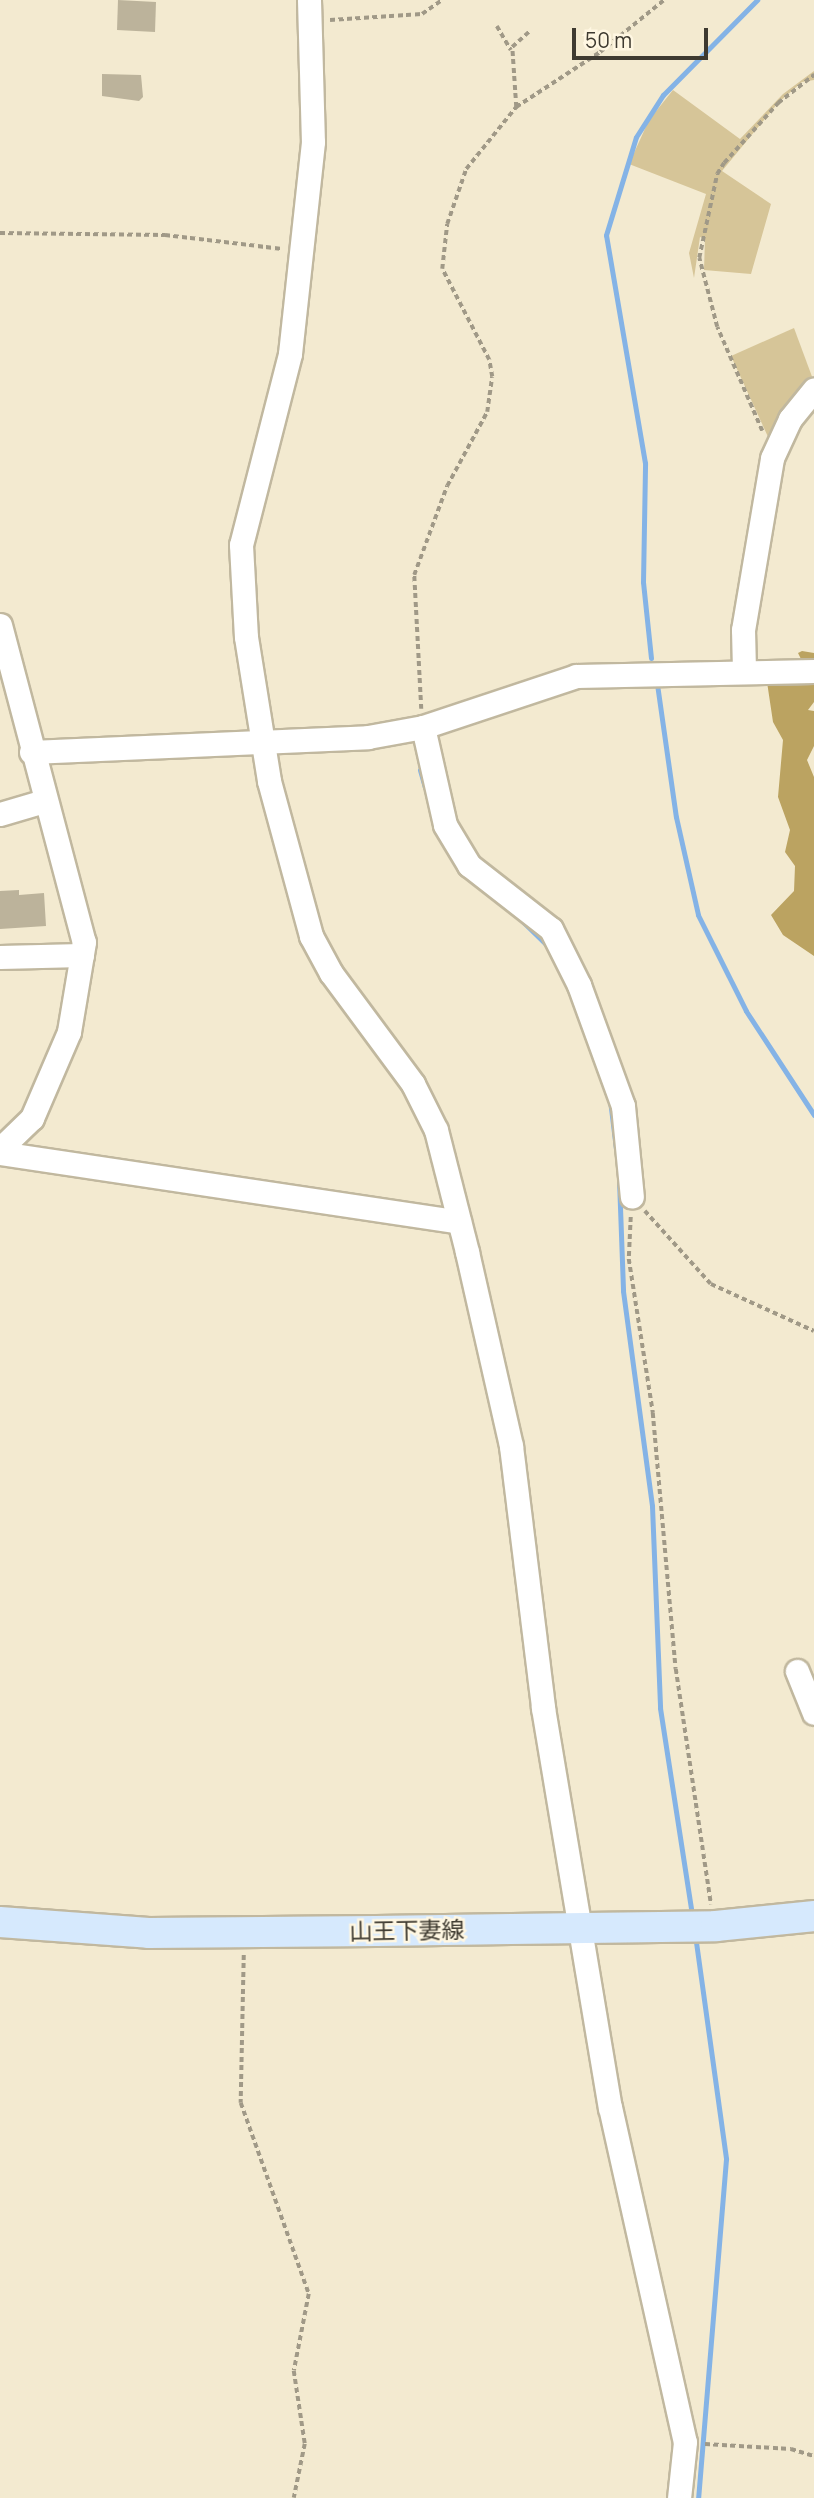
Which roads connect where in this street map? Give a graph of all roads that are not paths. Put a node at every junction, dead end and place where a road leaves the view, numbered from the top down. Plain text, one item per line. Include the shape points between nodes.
1 (310, 10) edge
2 (814, 389) edge
3 (0, 625) edge
4 (744, 670) junction
5 (814, 671) edge
6 (423, 727) junction
7 (263, 744) junction
8 (31, 752) junction
9 (44, 801) junction
10 (0, 814) edge
11 (82, 955) junction
12 (0, 957) edge
13 (0, 1151) edge
14 (632, 1197) road end
15 (459, 1222) junction
16 (797, 1671) dead end
17 (814, 1713) edge
18 (814, 1916) edge
19 (0, 1922) edge
20 (579, 1927) junction
21 (679, 2498) edge

1 - 7 street via 313,142 284,385 241,545 240,585
2 - 4 street via 790,419 774,451 743,630
3 - 8 street
4 - 5 street
4 - 6 street via 576,676
6 - 7 street via 368,737
6 - 14 street via 445,825 469,865 551,929 579,985 623,1106
7 - 8 street
7 - 15 street via 311,936 331,973 413,1084 436,1130
8 - 9 street
9 - 10 street
9 - 11 street via 84,942
11 - 12 street
11 - 13 street via 69,1032 32,1118
13 - 15 street
15 - 20 street via 511,1446 543,1708
16 - 17 street
18 - 20 main road, 山王下妻線 via 716,1926
19 - 20 main road, 山王下妻線 via 82,1930 244,1932
20 - 21 street via 623,2176 685,2442

